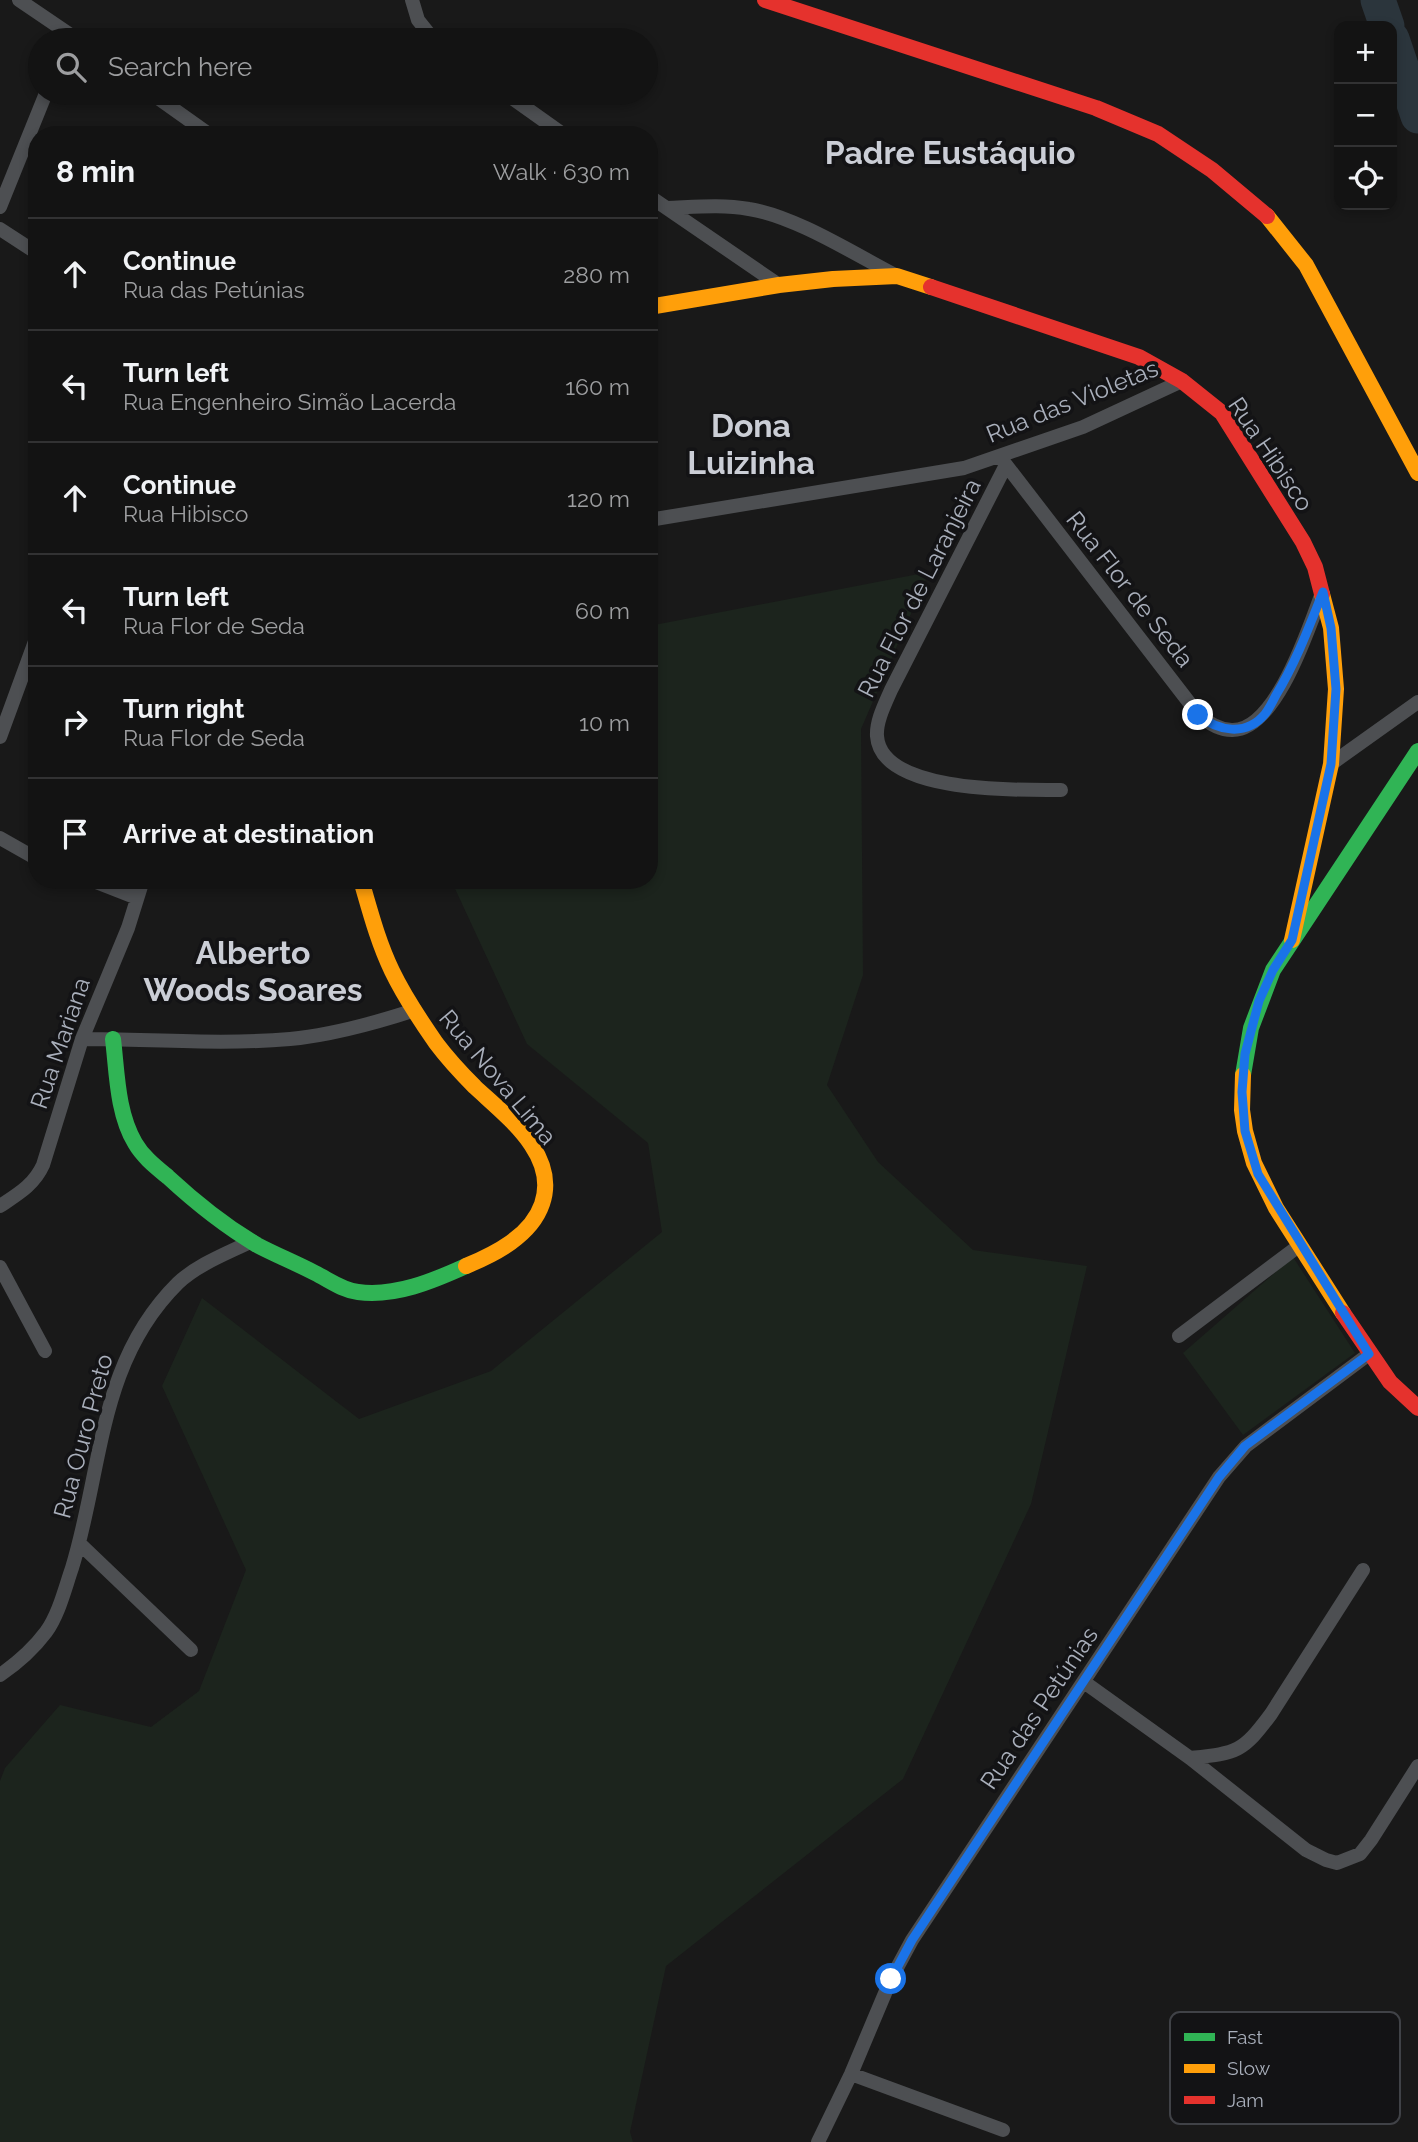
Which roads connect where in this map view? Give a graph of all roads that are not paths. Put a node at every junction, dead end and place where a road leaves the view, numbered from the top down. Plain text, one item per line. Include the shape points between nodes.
1 (19, 0) edge
2 (412, 0) edge
3 (765, 0) edge
4 (57, 28) edge
5 (424, 28) edge
6 (41, 105) edge
7 (168, 105) edge
8 (522, 105) edge
9 (33, 126) edge
10 (197, 126) edge
11 (551, 126) edge
12 (28, 138) edge
13 (658, 202) edge
14 (0, 207) edge
15 (667, 208) junction
16 (0, 229) edge
17 (28, 247) edge
18 (897, 276) junction
19 (779, 285) junction
20 (658, 305) edge
21 (1182, 381) junction
22 (1003, 461) junction
23 (1418, 473) edge
24 (658, 519) edge
25 (1323, 592) junction
26 (28, 661) edge
27 (1418, 702) edge
28 (0, 737) edge
29 (1418, 751) edge
30 (1331, 764) junction
31 (1061, 790) dead end
32 (0, 838) edge
33 (28, 854) edge
34 (114, 889) edge
35 (140, 889) edge
36 (364, 889) edge
37 (137, 898) junction
38 (1292, 940) junction
39 (415, 1010) junction
40 (82, 1039) junction
41 (113, 1039) junction
42 (0, 1206) edge
43 (252, 1241) junction
44 (1300, 1245) junction
45 (0, 1268) edge
46 (1179, 1336) dead end
47 (45, 1351) dead end
48 (1369, 1354) junction
49 (1418, 1408) edge
50 (79, 1543) junction
51 (1363, 1570) dead end
52 (191, 1650) dead end
53 (0, 1675) edge
54 (1084, 1682) junction
55 (1190, 1758) junction
56 (1418, 1766) edge
57 (851, 2074) junction
58 (1003, 2130) dead end
59 (818, 2142) edge

1 - 4 street
2 - 5 street
3 - 23 street via 1096,108 1158,134 1212,170 1265,214 1307,265
6 - 9 street
7 - 10 street
8 - 11 street
12 - 14 street
13 - 15 street
15 - 18 street via 729,206 770,214
15 - 19 street
16 - 17 street
18 - 19 street, Rua Hibisco
18 - 21 street, Rua Hibisco via 1139,357
19 - 20 street, Rua Hibisco
21 - 22 street, Rua das Violetas
21 - 25 street, Rua Hibisco via 1222,413 1303,542
22 - 24 street, Rua das Violetas
22 - 25 street, Rua Flor de Seda via 1198,715 1219,728 1244,728 1265,715 1292,668
22 - 31 street, Rua Flor de Laranjeira via 891,690 877,736 886,760 917,777 978,787
25 - 30 street, Rua Hibisco via 1336,689
26 - 28 street
27 - 30 street
29 - 38 street
30 - 38 street, Rua Hibisco
32 - 33 street
34 - 37 street
35 - 37 street, Rua Mariana
36 - 39 street, Rua Nova Lima via 396,980
37 - 40 street, Rua Mariana
38 - 44 street via 1259,1001 1245,1054 1242,1092 1245,1131 1258,1174
39 - 41 street via 293,1038 228,1042
39 - 43 street, Rua Nova Lima via 462,1075 519,1129 538,1157 546,1190 527,1229 489,1255 435,1279 377,1293 356,1293
40 - 41 street
40 - 42 street, Rua Mariana via 37,1178
41 - 43 street via 125,1119 134,1142 188,1195
43 - 50 street, Rua Ouro Preto via 180,1281 133,1342 109,1408
44 - 46 street
44 - 48 street
45 - 47 street
48 - 49 street
48 - 54 street, Rua das Petúnias via 1245,1446 1219,1477
50 - 52 street
50 - 53 street, Rua Ouro Preto via 47,1631
51 - 55 street via 1256,1735 1243,1747 1223,1755
54 - 55 street
54 - 57 street, Rua das Petúnias via 912,1940
55 - 56 street via 1306,1850 1338,1863 1360,1854
57 - 58 street
57 - 59 street, Rua das Petúnias

